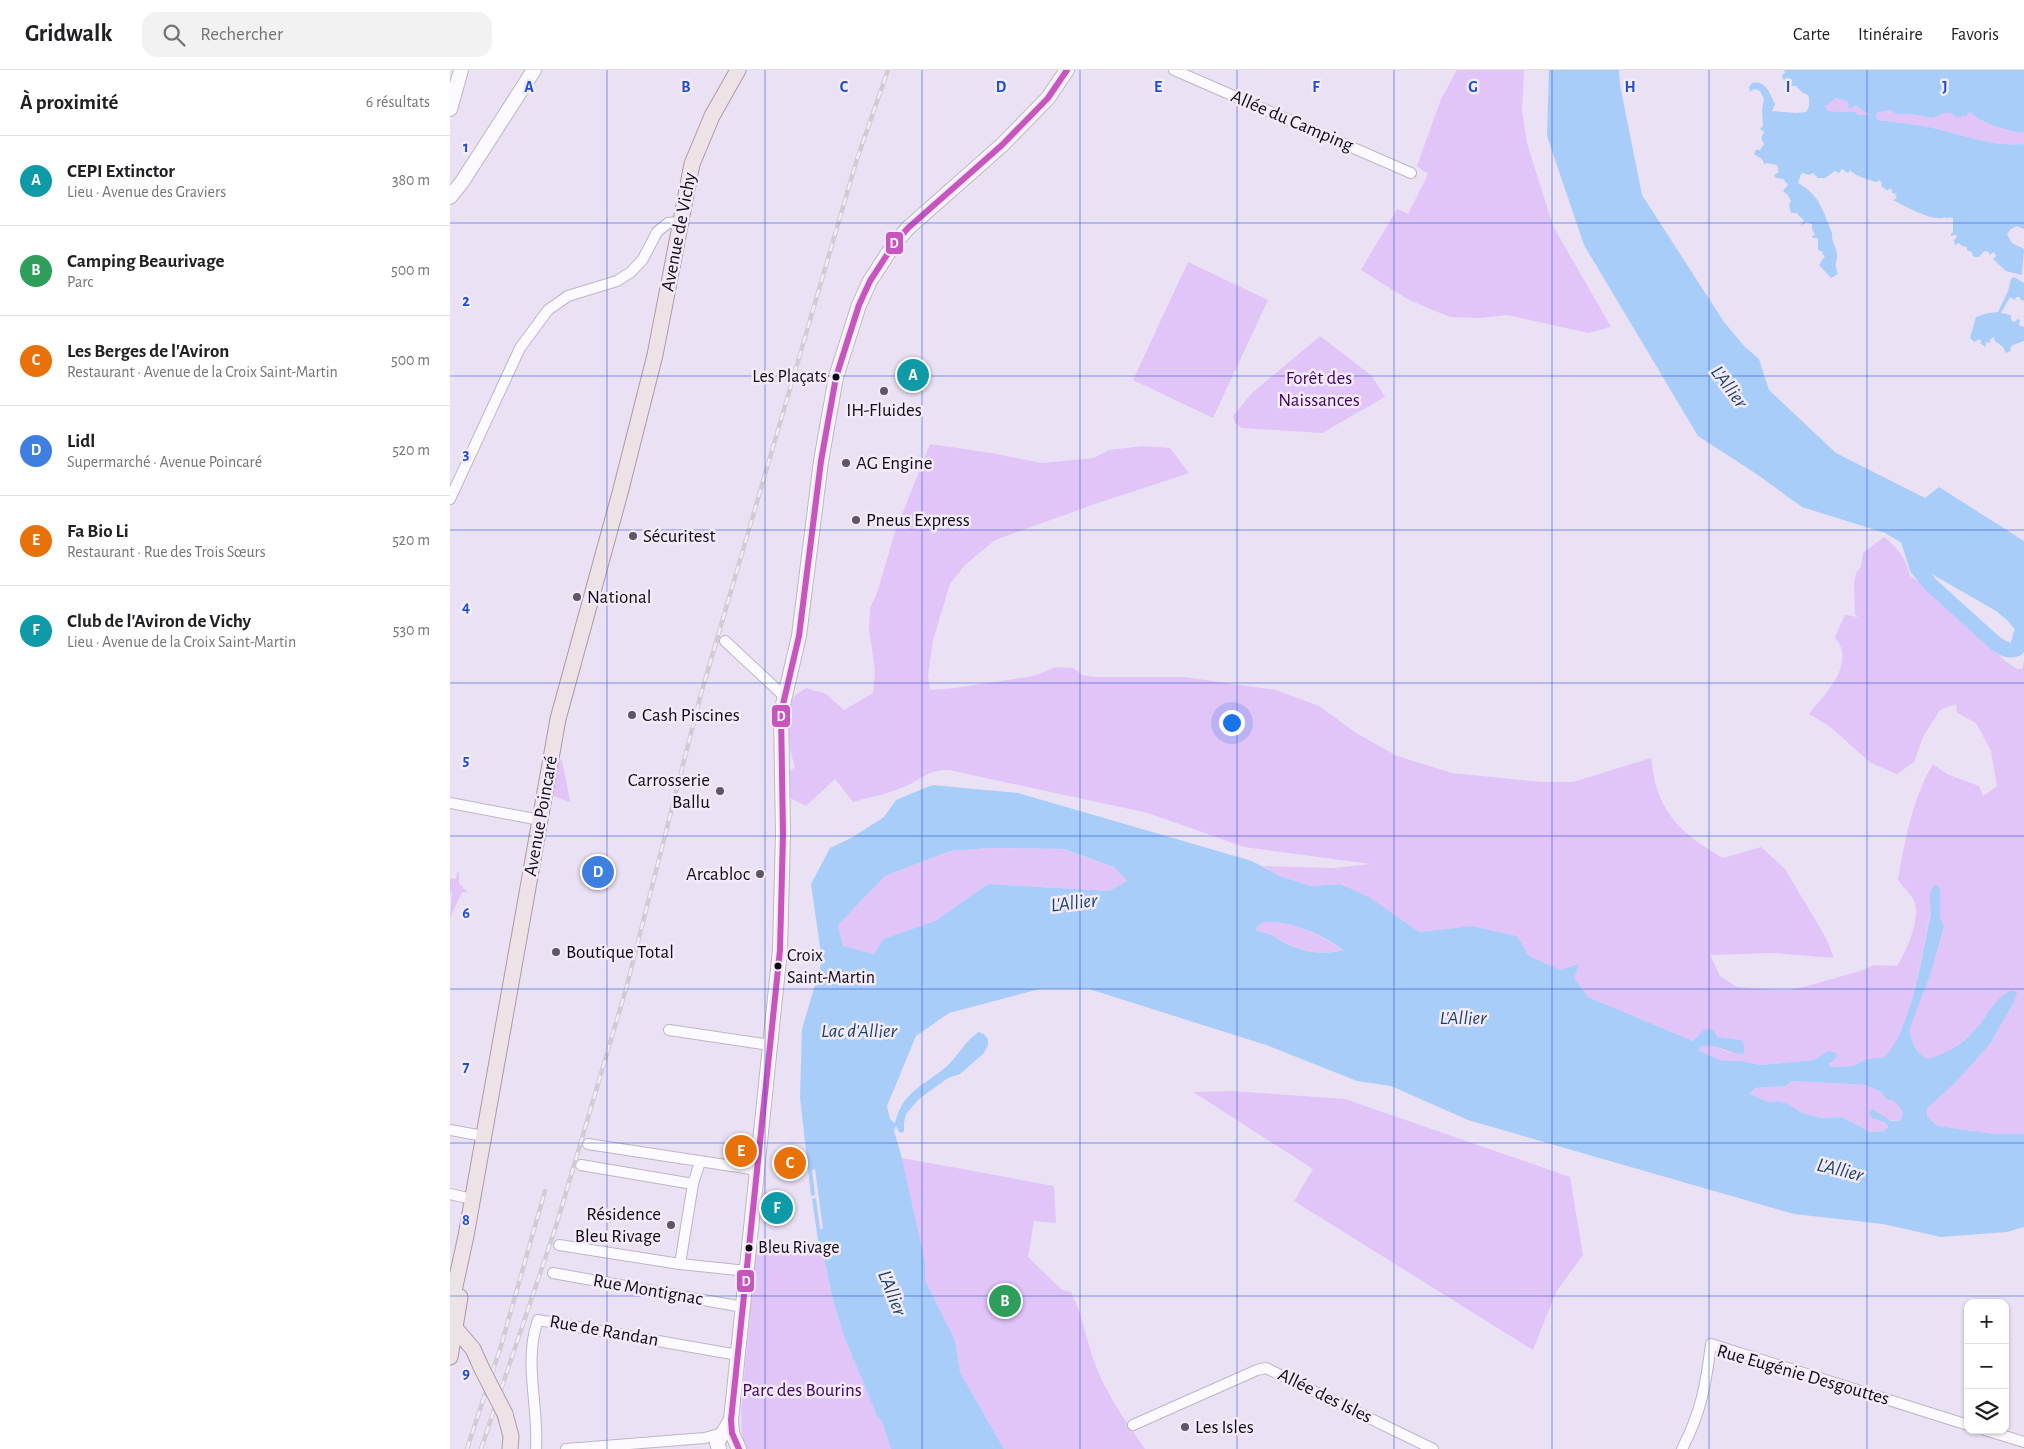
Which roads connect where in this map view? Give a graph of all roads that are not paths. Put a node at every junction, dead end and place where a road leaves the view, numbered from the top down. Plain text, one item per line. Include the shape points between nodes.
1 (461, 70) edge
2 (534, 70) edge
3 (738, 70) edge
4 (1060, 70) edge
5 (1067, 70) edge
6 (1174, 70) edge
7 (450, 109) edge
8 (1020, 125) junction
9 (1411, 173) dead end
10 (456, 181) edge
11 (450, 197) edge
12 (679, 222) junction
13 (644, 402) joint
14 (450, 499) edge
15 (725, 641) dead end
16 (784, 696) junction
17 (450, 803) edge
18 (540, 820) junction
19 (669, 1030) dead end
20 (770, 1045) junction
21 (450, 1130) edge
22 (483, 1136) junction
23 (588, 1144) dead end
24 (700, 1162) junction
25 (581, 1165) dead end
26 (758, 1170) junction
27 (693, 1184) junction
28 (450, 1194) edge
29 (472, 1199) junction
30 (559, 1245) dead end
31 (680, 1264) junction
32 (747, 1271) junction
33 (553, 1273) dead end
34 (455, 1287) edge
35 (743, 1307) junction
36 (450, 1309) edge
37 (451, 1343) edge
38 (738, 1355) junction
39 (481, 1367) junction
40 (1964, 1424) edge
41 (1133, 1425) dead end
42 (727, 1429) junction
43 (1998, 1434) edge
44 (2024, 1442) edge
45 (510, 1449) edge
46 (536, 1449) edge
47 (566, 1449) edge
48 (719, 1449) edge
49 (739, 1449) edge
50 (1433, 1449) edge
51 (1682, 1449) edge

1 - 7 street
2 - 10 street
3 - 12 main road, Avenue de Vichy via 701,139
4 - 8 street
5 - 8 street via 1048,98
6 - 9 street, Allée du Camping
8 - 16 street via 1002,145 908,228 881,263 859,305 833,392 821,460 804,610
10 - 11 street
12 - 13 main road, Avenue de Vichy
12 - 14 street via 668,223 657,232 643,259 631,272 568,296 548,310 520,348
13 - 18 main road, Avenue Poincaré via 564,695
15 - 16 street
16 - 20 street via 781,713 783,899
17 - 18 street
18 - 22 main road, Avenue Poincaré
19 - 20 street
20 - 26 street
21 - 22 street
22 - 29 main road, Avenue Poincaré
23 - 24 street
24 - 26 street
24 - 27 street
25 - 27 street
26 - 32 street
27 - 31 street
28 - 29 street
29 - 34 main road, Avenue Poincaré
30 - 31 street
31 - 32 street
32 - 35 street
33 - 35 street, Rue Montignac
34 - 36 main road
34 - 37 main road
35 - 38 street
37 - 39 main road
37 - 39 main road via 473,1349
38 - 42 street
38 - 46 street, Rue de Randan via 538,1320 531,1353
39 - 45 main road, bridge via 505,1414 510,1431
40 - 51 street, Rue Eugénie Desgouttes via 1711,1344 1705,1393
41 - 50 street, Allée des Isles via 1266,1368
42 - 47 street via 706,1438
42 - 48 street via 717,1443
42 - 49 street
43 - 44 street

